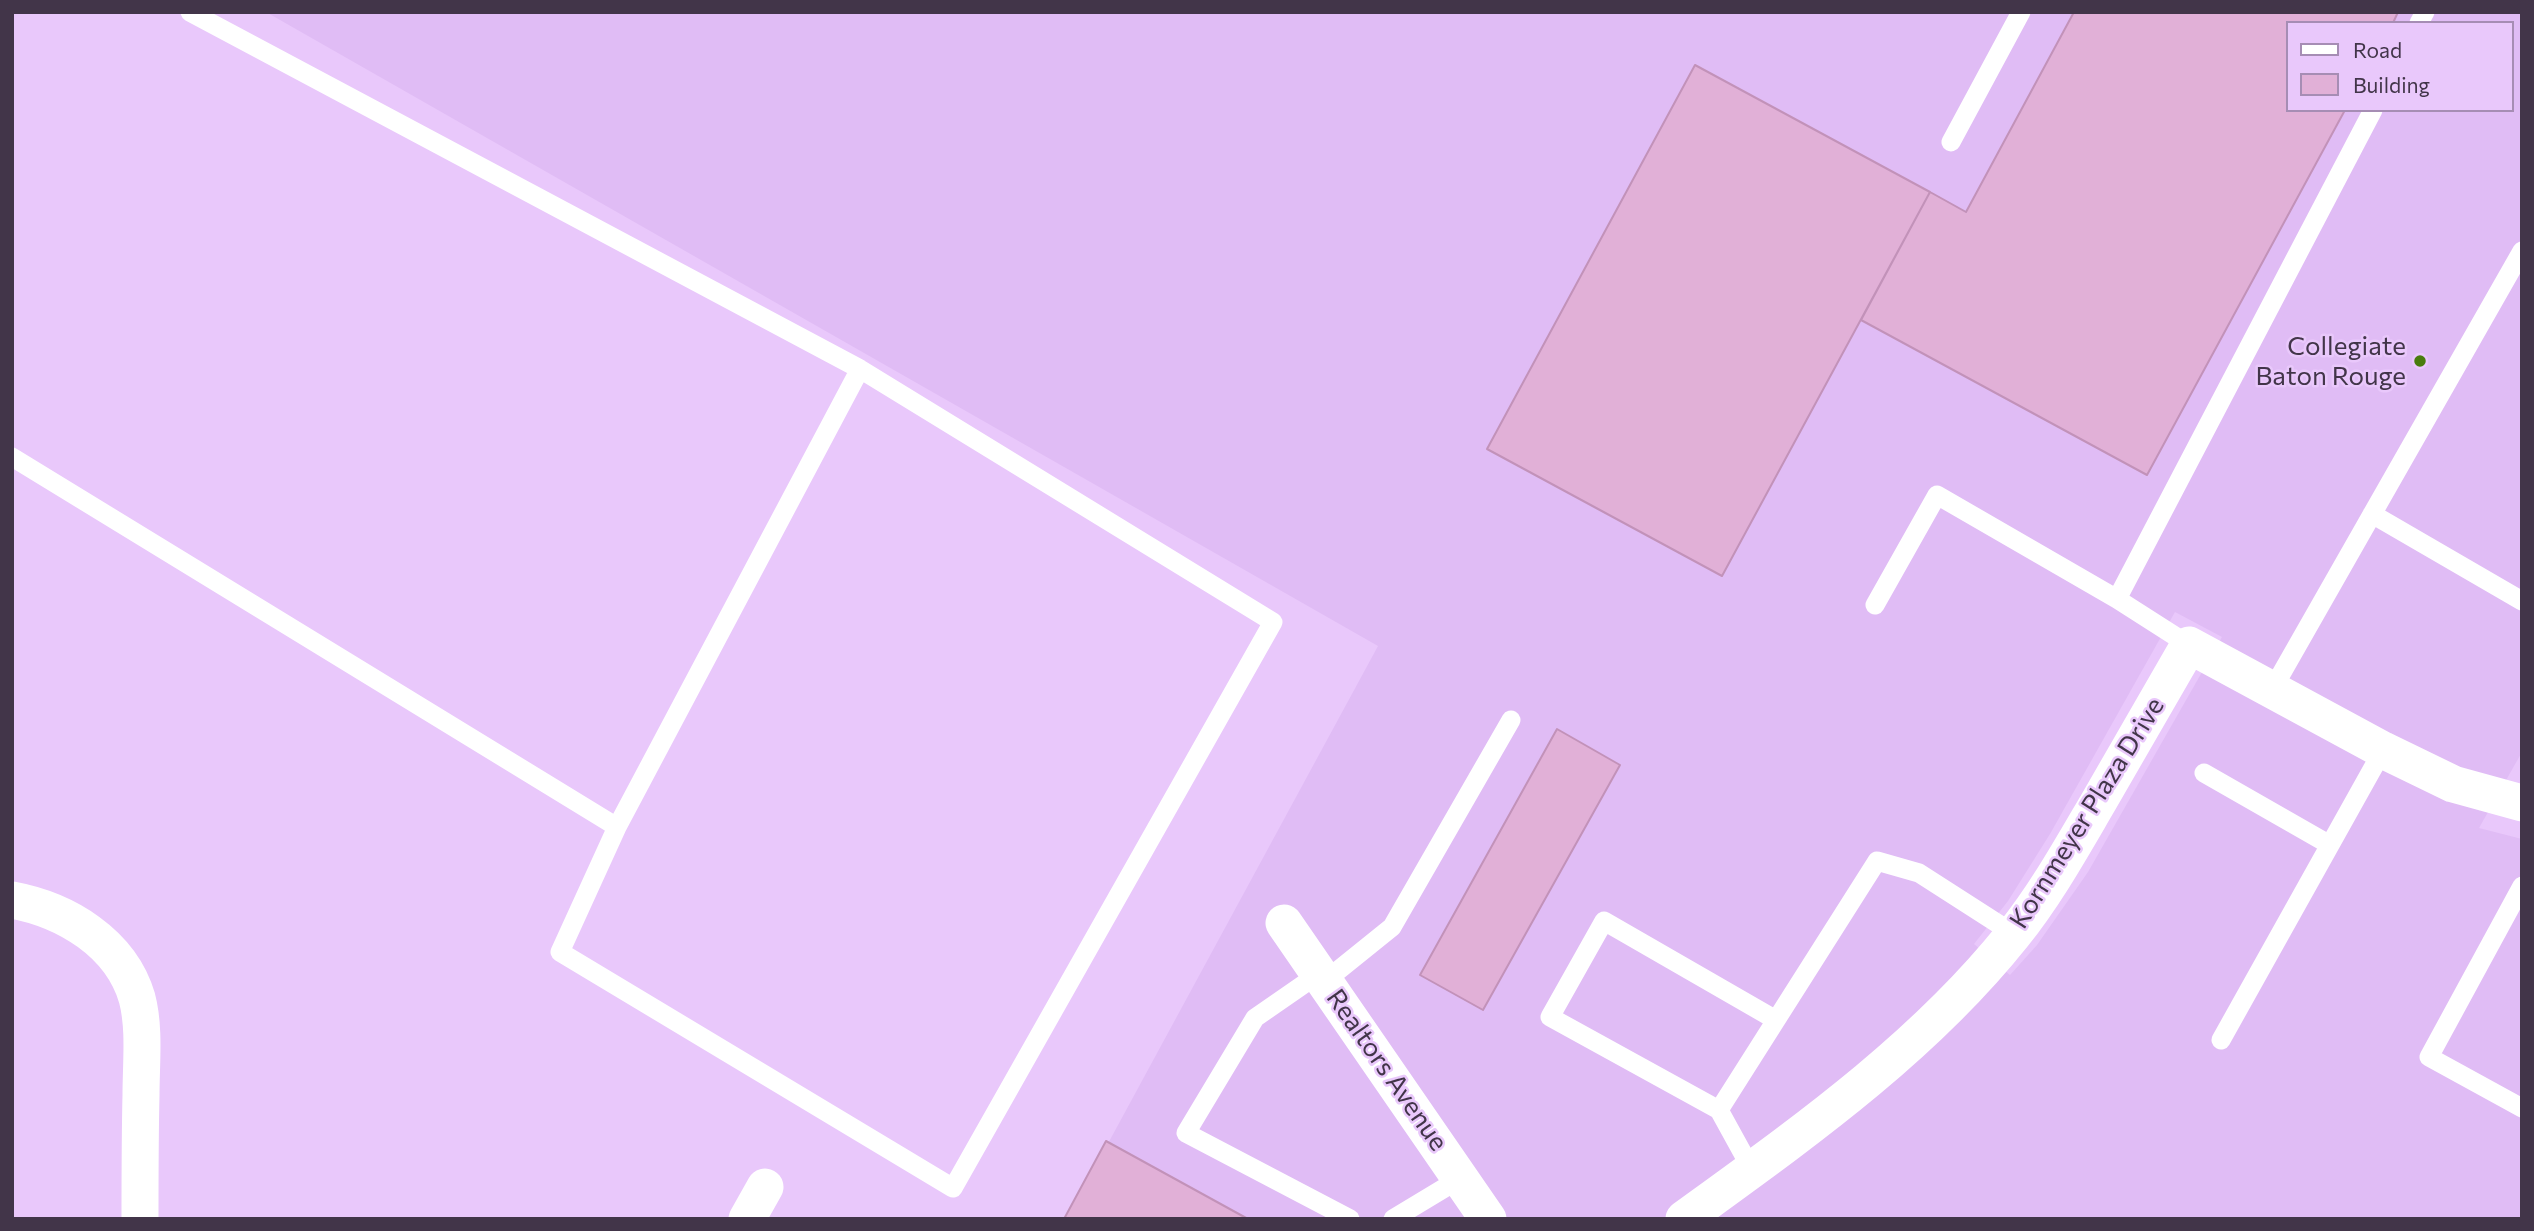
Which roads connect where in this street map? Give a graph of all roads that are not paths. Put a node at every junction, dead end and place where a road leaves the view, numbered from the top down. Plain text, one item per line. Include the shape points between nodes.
1 (190, 12) edge
2 (2021, 12) edge
3 (2372, 112) edge
4 (1951, 142) dead end
5 (2522, 251) edge
6 (860, 369) junction
7 (12, 457) edge
8 (2372, 514) junction
9 (2117, 598) junction
10 (2522, 601) edge
11 (1875, 605) dead end
12 (2189, 645) junction
13 (2272, 690) junction
14 (1511, 720) dead end
15 (2383, 750) junction
16 (2204, 773) dead end
17 (2522, 780) edge
18 (2453, 784) junction
19 (2522, 803) edge
20 (617, 827) junction
21 (2330, 845) junction
22 (2522, 886) edge
23 (12, 900) edge
24 (1284, 923) dead end
25 (2014, 934) junction
26 (1323, 977) junction
27 (1776, 1020) junction
28 (2221, 1040) dead end
29 (2522, 1108) edge
30 (1719, 1110) junction
31 (1752, 1170) junction
32 (1461, 1178) junction
33 (765, 1187) dead end
34 (140, 1219) edge
35 (747, 1219) edge
36 (1350, 1219) edge
37 (1393, 1219) edge
38 (1488, 1219) edge
39 (1684, 1219) edge

1 - 6 lane
2 - 4 lane
3 - 9 lane
5 - 8 lane
6 - 20 lane
6 - 20 lane via 1273,622 953,1188 560,951
7 - 20 lane
8 - 10 lane
8 - 13 lane
9 - 11 lane via 1937,495
9 - 12 lane
12 - 13 street
12 - 25 street, Kornmeyer Plaza Drive via 2074,843
13 - 15 street
14 - 26 lane via 1392,927
15 - 18 street
15 - 21 lane
16 - 21 lane
17 - 18 street
18 - 19 street
21 - 28 lane
22 - 29 lane via 2429,1056
23 - 34 street via 56,913 101,941 136,997 141,1040
24 - 26 street, Realtors Avenue
25 - 27 lane via 1920,873 1877,861
25 - 31 street, Kornmeyer Plaza Drive via 1924,1032
26 - 32 street, Realtors Avenue
26 - 36 lane via 1255,1018 1186,1133
27 - 30 lane
27 - 30 lane via 1604,921 1550,1017
30 - 31 lane
31 - 39 street, Kornmeyer Plaza Drive
32 - 37 lane
32 - 38 street, Realtors Avenue
33 - 35 street

